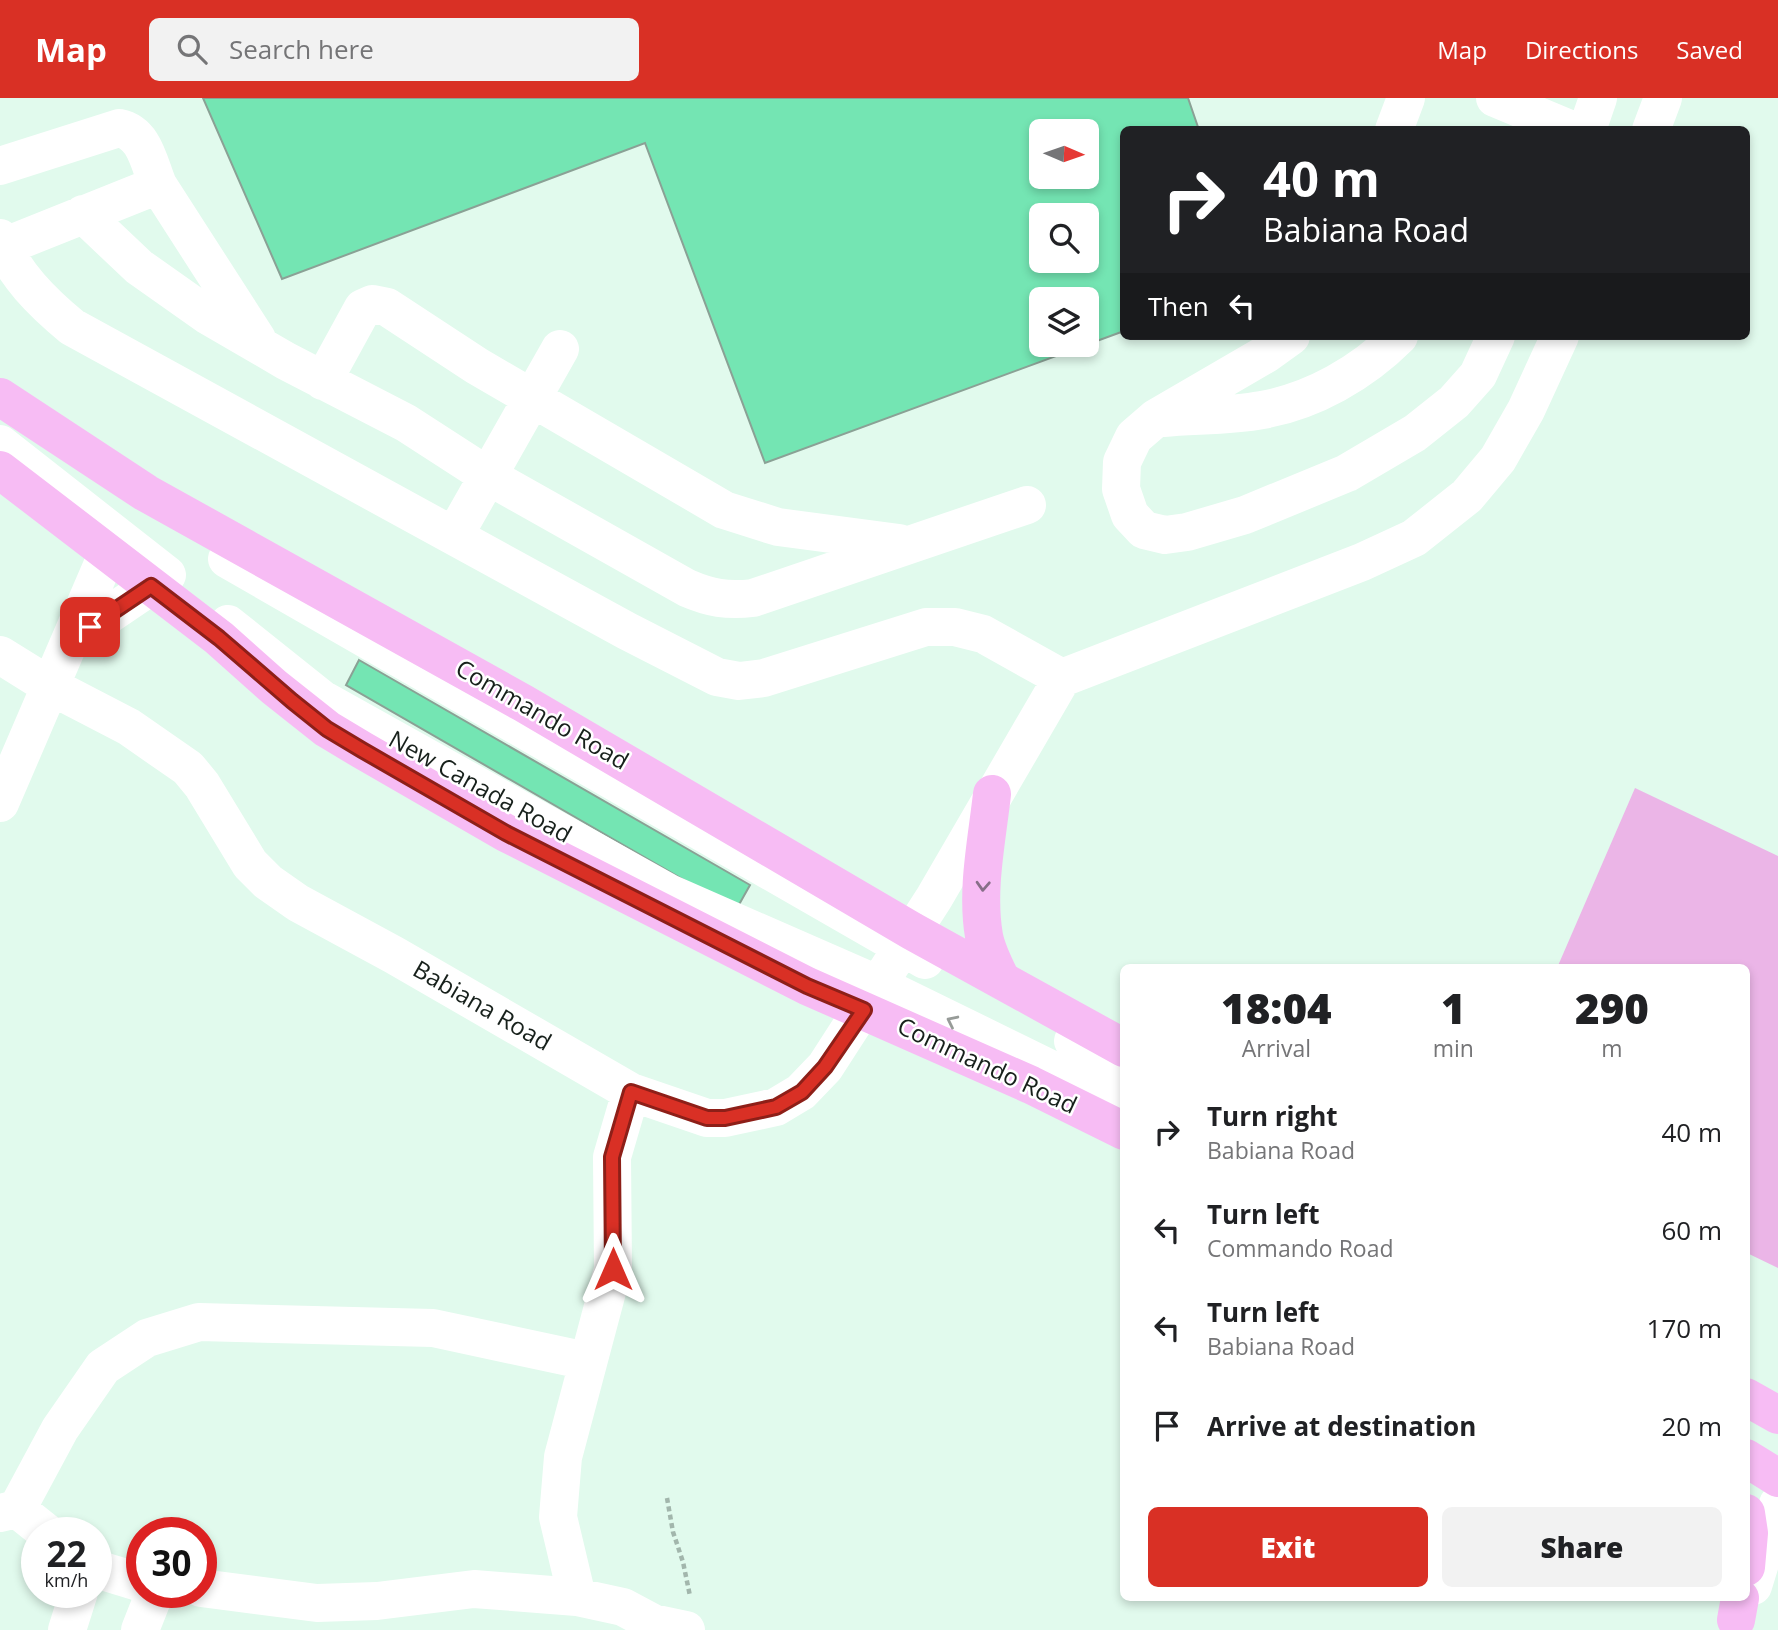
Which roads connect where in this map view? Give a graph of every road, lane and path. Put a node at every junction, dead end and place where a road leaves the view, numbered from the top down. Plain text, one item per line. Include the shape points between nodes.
1 (1406, 98) edge
2 (1598, 98) edge
3 (1663, 98) edge
4 (1501, 107) edge
5 (1396, 126) edge
6 (1560, 126) edge
7 (1588, 126) edge
8 (1652, 126) edge
9 (0, 166) edge
10 (158, 185) junction
11 (83, 214) junction
12 (2, 242) edge
13 (1285, 340) edge
14 (1394, 340) edge
15 (1494, 340) edge
16 (1558, 340) edge
17 (262, 347) junction
18 (560, 349) dead end
19 (323, 381) junction
20 (0, 397) edge
21 (532, 398) junction
22 (0, 417) edge
23 (1156, 418) junction
24 (0, 443) edge
25 (0, 470) edge
26 (488, 476) junction
27 (1027, 505) dead end
28 (454, 536) junction
29 (912, 544) junction
30 (108, 552) junction
31 (151, 586) junction
32 (70, 641) junction
33 (0, 656) edge
34 (1062, 678) junction
35 (50, 686) junction
36 (992, 794) junction
37 (0, 803) edge
38 (906, 939) junction
39 (1002, 981) junction
40 (871, 997) junction
41 (1120, 1046) edge
42 (1120, 1066) edge
43 (631, 1092) junction
44 (1120, 1103) edge
45 (1120, 1129) edge
46 (587, 1362) junction
47 (1750, 1399) edge
48 (1750, 1414) edge
49 (1778, 1415) edge
50 (1778, 1430) edge
51 (1750, 1443) edge
52 (1778, 1459) edge
53 (1750, 1460) edge
54 (1778, 1478) edge
55 (667, 1498) dead end
56 (1778, 1504) edge
57 (8, 1511) edge
58 (1778, 1565) edge
59 (1750, 1578) edge
60 (217, 1590) edge
61 (1750, 1593) edge
62 (577, 1597) junction
63 (74, 1608) edge
64 (149, 1608) edge
65 (688, 1615) edge
66 (67, 1630) edge
67 (140, 1630) edge

1 - 5 street
2 - 7 street
3 - 8 street
4 - 6 street
9 - 10 street via 119,128 138,136
10 - 11 street
10 - 17 street
11 - 12 street
11 - 17 street via 139,267
12 - 28 street via 42,302 72,327
13 - 23 street
14 - 23 street via 1364,367 1306,399 1261,410
15 - 23 street via 1478,375 1416,433 1347,473 1187,532 1165,535 1144,530 1130,515 1121,489 1122,462 1134,437
16 - 34 street via 1498,459 1467,496 1414,538
17 - 19 street
18 - 21 street
19 - 21 street via 363,307 372,303 387,307
19 - 26 street via 406,424
20 - 38 main road, Commando Road via 146,492 523,703
21 - 26 street
21 - 29 street via 724,510 778,527
22 - 38 street via 132,504
24 - 40 street, New Canada Road via 322,699 671,894
25 - 30 main road, Commando Road
26 - 28 street
26 - 29 street via 710,598 753,598
27 - 29 street
28 - 34 street via 717,677 739,681 764,678 926,628 955,627 983,634
30 - 31 main road, Commando Road
30 - 32 street
31 - 32 street
31 - 40 main road, Commando Road via 317,720 506,833 807,986
32 - 35 street
33 - 35 street, Babiana Road
34 - 36 street, Babiana Road
35 - 37 street
35 - 43 street, Babiana Road via 129,727 188,768 250,864 268,882 307,909
36 - 38 street, Babiana Road
36 -> 39 main road via 982,918 990,956
38 - 39 main road, Commando Road
38 - 40 street, Babiana Road
38 - 42 street
39 - 41 main road, Commando Road
40 - 43 street, Babiana Road via 825,1067 802,1092 776,1107 707,1118
44 -> 40 street, New Canada Road
40 - 45 main road, Commando Road
43 - 46 street via 612,1157 613,1269
46 - 57 street via 433,1328 199,1322 147,1338 103,1367
46 - 62 street via 563,1457 558,1517
47 - 49 main road
48 - 50 street
51 - 52 street
53 - 54 main road
55 - 65 path
56 - 59 street
58 - 61 street
60 - 62 street via 317,1603 474,1589
62 - 65 street via 623,1606 653,1623
63 - 66 street
64 - 67 street

